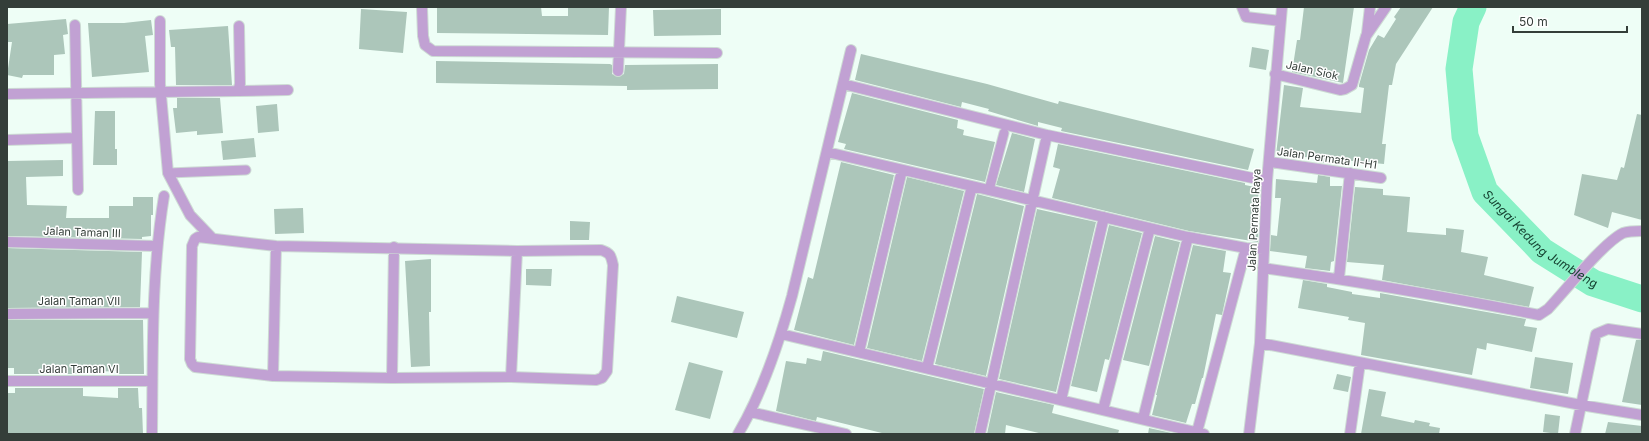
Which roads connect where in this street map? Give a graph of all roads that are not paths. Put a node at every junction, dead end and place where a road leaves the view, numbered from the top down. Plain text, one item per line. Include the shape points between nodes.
1 (422, 7) edge
2 (621, 7) edge
3 (1242, 7) edge
4 (1282, 7) edge
5 (1370, 7) edge
6 (1386, 7) edge
7 (160, 21) dead end
8 (1280, 21) junction
9 (75, 25) dead end
10 (239, 26) dead end
11 (1366, 36) junction
12 (851, 50) dead end
13 (620, 52) junction
14 (717, 53) dead end
15 (618, 71) dead end
16 (1275, 74) junction
17 (844, 84) junction
18 (77, 89) junction
19 (288, 90) dead end
20 (238, 91) junction
21 (161, 93) junction
22 (7, 94) edge
23 (1004, 133) dead end
24 (1047, 135) junction
25 (76, 138) junction
26 (7, 140) edge
27 (827, 152) junction
28 (1270, 162) junction
29 (246, 170) dead end
30 (902, 170) junction
31 (168, 173) junction
32 (1350, 173) junction
33 (1381, 178) dead end
34 (1267, 181) junction
35 (972, 186) junction
36 (78, 190) dead end
37 (989, 190) junction
38 (164, 196) dead end
39 (1032, 200) junction
40 (1104, 217) junction
41 (1150, 228) junction
42 (1642, 231) edge
43 (1188, 237) junction
44 (212, 238) junction
45 (7, 242) edge
46 (156, 246) junction
47 (276, 246) junction
48 (394, 247) junction
49 (1246, 248) junction
50 (1263, 249) junction
51 (517, 251) junction
52 (1263, 268) junction
53 (1339, 278) junction
54 (152, 313) junction
55 (7, 314) edge
56 (781, 334) junction
57 (1642, 334) edge
58 (1260, 343) junction
59 (859, 352) junction
60 (1360, 363) junction
61 (927, 368) junction
62 (273, 376) junction
63 (511, 377) junction
64 (392, 378) junction
65 (7, 381) edge
66 (152, 381) junction
67 (992, 383) junction
68 (1061, 400) junction
69 (1582, 405) junction
70 (1103, 410) junction
71 (750, 412) junction
72 (1642, 415) edge
73 (1144, 419) junction
74 (1200, 433) edge
75 (152, 434) edge
76 (738, 434) edge
77 (842, 434) edge
78 (980, 434) edge
79 (1249, 434) edge
80 (1350, 434) edge
81 (1575, 434) edge

1 - 13 street via 425,45 433,51
2 - 13 street
3 - 8 street via 1246,17
4 - 8 street, Jalan Permata Raya
5 - 11 street
6 - 11 street, Jalan Siok
7 - 21 street
8 - 16 street, Jalan Permata Raya
9 - 18 street
10 - 20 street
11 - 16 street, Jalan Siok via 1352,84 1345,90
12 - 17 street
13 - 14 street
13 - 15 street
16 - 28 street, Jalan Permata Raya
17 - 24 street
17 - 27 street
18 - 21 street
18 - 22 street
18 - 25 street
19 - 20 street
20 - 21 street
21 - 31 street
23 - 37 lane
24 - 34 street
24 - 39 street
25 - 26 street
25 - 36 street
27 - 30 street
27 - 56 street
28 - 32 street, Jalan Permata II-H1
28 - 34 street, Jalan Permata Raya
29 - 31 lane
30 - 35 street
30 - 59 street
31 - 44 street via 190,215
32 - 33 street, Jalan Permata II-H1
32 - 53 street
34 - 50 street, Jalan Permata Raya
35 - 37 street
35 - 61 street
37 - 39 street
38 - 46 street
39 - 40 street
39 - 67 street
40 - 41 street
40 - 68 street
41 - 43 street
41 - 70 street
42 - 53 street via 1623,233 1539,315
43 - 49 street
43 - 73 street
44 - 47 street
44 - 62 street via 195,238 192,246 192,364 198,368
45 - 46 street, Jalan Taman III
46 - 54 street
47 - 48 street
47 - 62 street
48 - 51 street
48 - 64 street
49 - 50 street
49 - 74 street
50 - 52 street, Jalan Permata Raya
51 - 63 street
51 - 63 street via 601,250 612,256 612,280 607,371 602,378 596,380
52 - 53 street
52 - 58 street, Jalan Permata Raya
54 - 55 street, Jalan Taman VII
54 - 66 street
56 - 59 street
56 - 71 street
57 - 69 street via 1608,329 1596,334
58 - 60 street
58 - 79 street, Jalan Permata Raya
59 - 61 street
60 - 69 street
60 - 80 street
61 - 67 street
62 - 64 street
63 - 64 street
65 - 66 street, Jalan Taman VI
66 - 75 street
67 - 68 street
67 - 78 street
68 - 70 street
69 - 72 street
69 - 81 street
70 - 73 street
71 - 76 street
71 - 77 street
73 - 74 street

